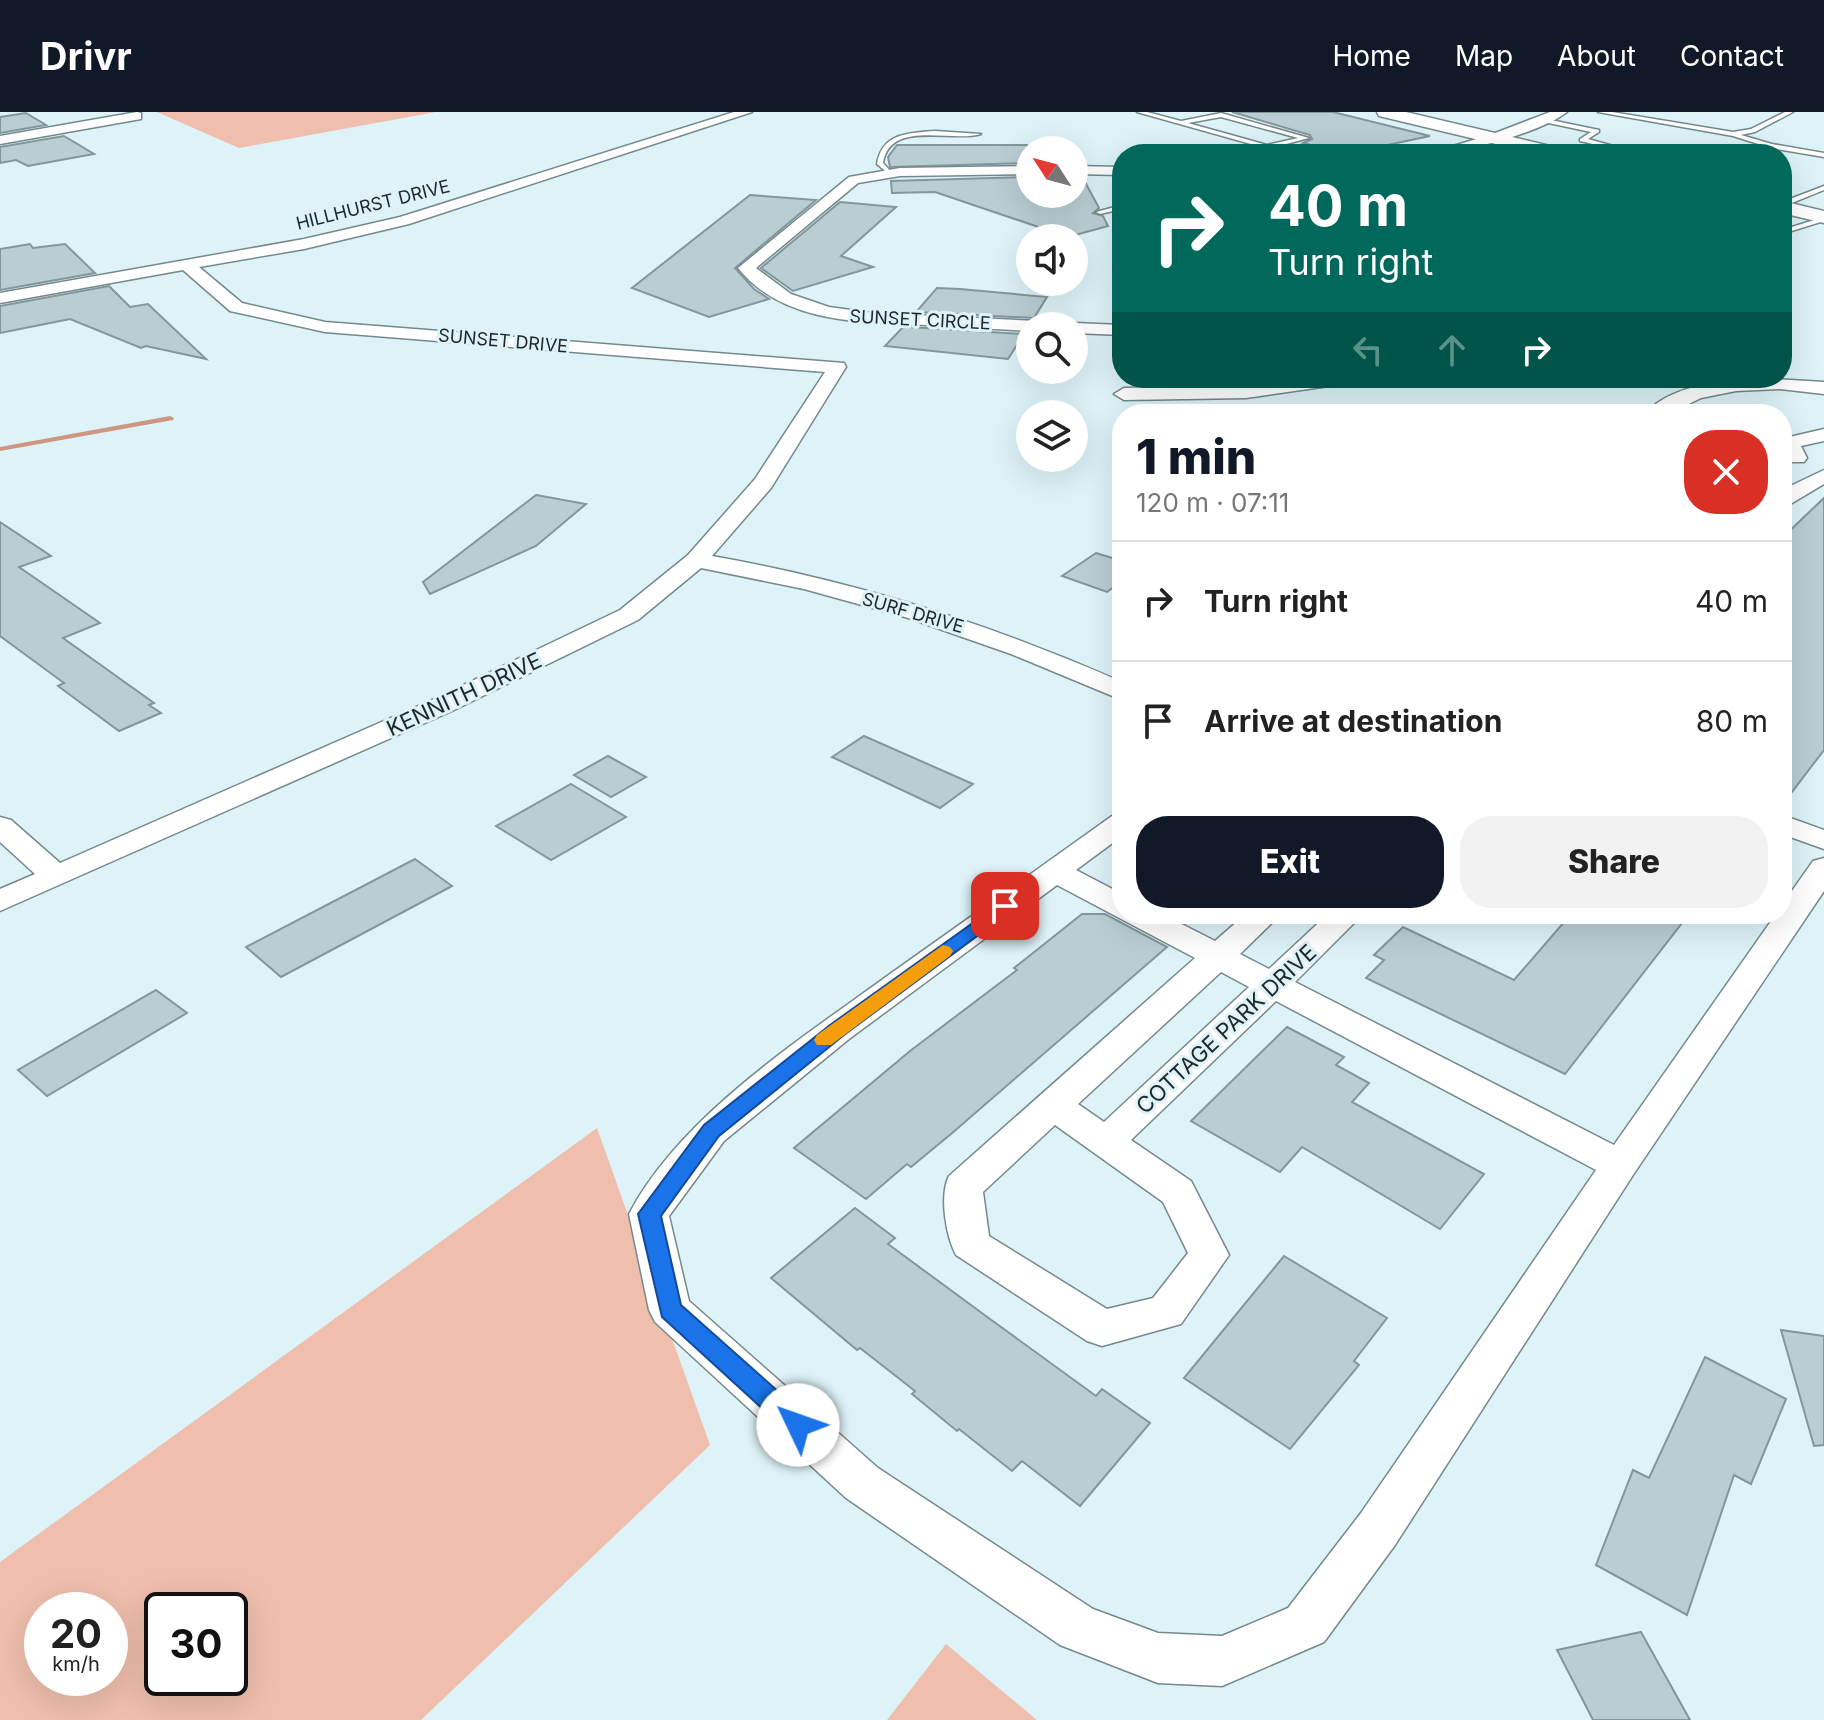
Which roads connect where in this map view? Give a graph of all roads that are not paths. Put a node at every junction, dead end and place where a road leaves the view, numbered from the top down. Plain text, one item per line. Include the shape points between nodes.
1 (746, 112) edge
2 (1140, 112) edge
3 (1385, 112) edge
4 (1561, 112) edge
5 (1601, 112) edge
6 (1790, 112) edge
7 (137, 116) dead end
8 (1541, 120) junction
9 (1181, 123) junction
10 (978, 134) dead end
11 (1733, 134) junction
12 (1495, 138) junction
13 (0, 140) edge
14 (1256, 144) edge
15 (1280, 144) edge
16 (1472, 144) edge
17 (1520, 144) edge
18 (1596, 144) edge
19 (1767, 144) edge
20 (1792, 149) edge
21 (1824, 155) edge
22 (1016, 170) edge
23 (1088, 170) edge
24 (1112, 171) edge
25 (892, 174) junction
26 (1824, 188) edge
27 (1792, 201) edge
28 (1792, 205) edge
29 (1112, 209) edge
30 (1100, 212) dead end
31 (1824, 218) edge
32 (1792, 229) edge
33 (187, 265) junction
34 (0, 298) edge
35 (1016, 325) edge
36 (1088, 329) edge
37 (1112, 330) edge
38 (837, 367) joint
39 (1792, 385) edge
40 (1274, 388) edge
41 (1709, 388) edge
42 (1824, 388) edge
43 (1124, 394) dead end
44 (1672, 404) edge
45 (1824, 435) edge
46 (1792, 442) edge
47 (1824, 456) edge
48 (1792, 461) edge
49 (1824, 476) edge
50 (1792, 490) edge
51 (1792, 494) edge
52 (1824, 498) edge
53 (696, 560) junction
54 (1112, 687) edge
55 (0, 826) edge
56 (1792, 828) edge
57 (1112, 829) edge
58 (1824, 840) edge
59 (1824, 868) edge
60 (1053, 870) junction
61 (55, 875) junction
62 (0, 901) edge
63 (1112, 902) edge
64 (1792, 915) edge
65 (1155, 924) edge
66 (1254, 924) edge
67 (1337, 924) edge
68 (1786, 924) edge
69 (1216, 957) junction
70 (1273, 987) junction
71 (1053, 1105) junction
72 (1106, 1142) junction
73 (1620, 1165) junction

1 - 33 street, HILLHURST DRIVE via 404,221
2 - 9 lane
3 - 12 main road
4 - 8 street
5 - 11 lane
6 - 11 lane via 1753,131
7 - 13 street
8 - 12 street
8 - 18 lane via 1597,131 1582,140
9 - 14 lane
9 - 15 lane via 1221,115 1306,138
10 - 25 lane via 895,139 879,153 880,164
11 - 19 lane
12 - 16 street
12 - 17 main road
20 - 21 lane
22 - 25 street, SUNSET CIRCLE
23 - 24 street
25 - 35 street, SUNSET CIRCLE via 854,180 746,268 793,303 834,316
26 - 27 lane
28 - 31 main road
29 - 30 lane
31 - 32 lane
33 - 34 street, HILLHURST DRIVE
33 - 38 street, SUNSET DRIVE via 236,307 325,327
36 - 37 street
38 - 53 street, KENNITH DRIVE via 763,483
39 - 42 street
40 - 43 street
41 - 44 street
45 - 46 street
47 - 48 street
49 - 50 street
51 - 52 street
53 - 54 street, SURF DRIVE via 965,627
53 - 61 street, KENNITH DRIVE via 629,615 443,705
55 - 61 street
56 - 58 street
57 - 60 street
59 - 64 street
60 - 63 street
60 - 73 street via 711,1131 649,1214 670,1310 862,1483 1078,1628 1158,1658 1222,1661 1306,1625 1378,1529
61 - 62 street, KENNITH DRIVE
65 - 69 street
66 - 69 street
67 - 70 street, COTTAGE PARK DRIVE
68 - 73 street
69 - 70 street
69 - 71 street
70 - 72 street, COTTAGE PARK DRIVE
70 - 73 street
71 - 72 street
71 - 72 street via 963,1187 970,1244 1102,1328 1166,1312 1209,1255 1177,1192

